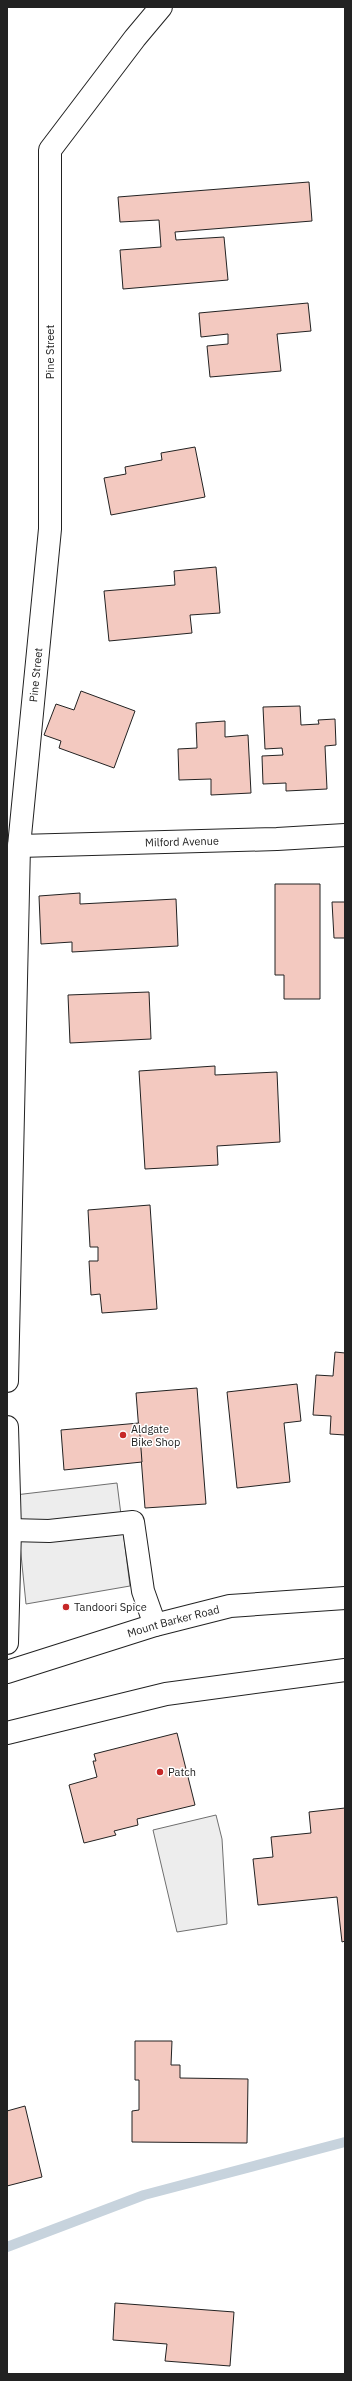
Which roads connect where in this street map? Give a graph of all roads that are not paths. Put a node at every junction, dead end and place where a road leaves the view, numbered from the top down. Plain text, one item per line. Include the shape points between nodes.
1 (162, 7) edge
2 (345, 835) edge
3 (19, 846) junction
4 (7, 1381) edge
5 (7, 1427) edge
6 (10, 1530) junction
7 (345, 1598) edge
8 (155, 1625) junction
9 (7, 1643) edge
10 (345, 1670) edge
11 (7, 1672) edge
12 (7, 1733) edge

1 - 3 street, Pine Street via 135,38 50,150 50,529
2 - 3 street, Milford Avenue via 277,840
3 - 4 street, Pine Street
5 - 6 street
6 - 8 street via 49,1531 133,1522 143,1591
6 - 9 street
7 - 8 street, Mount Barker Road via 230,1606
8 - 11 street, Mount Barker Road
10 - 12 street via 166,1694

